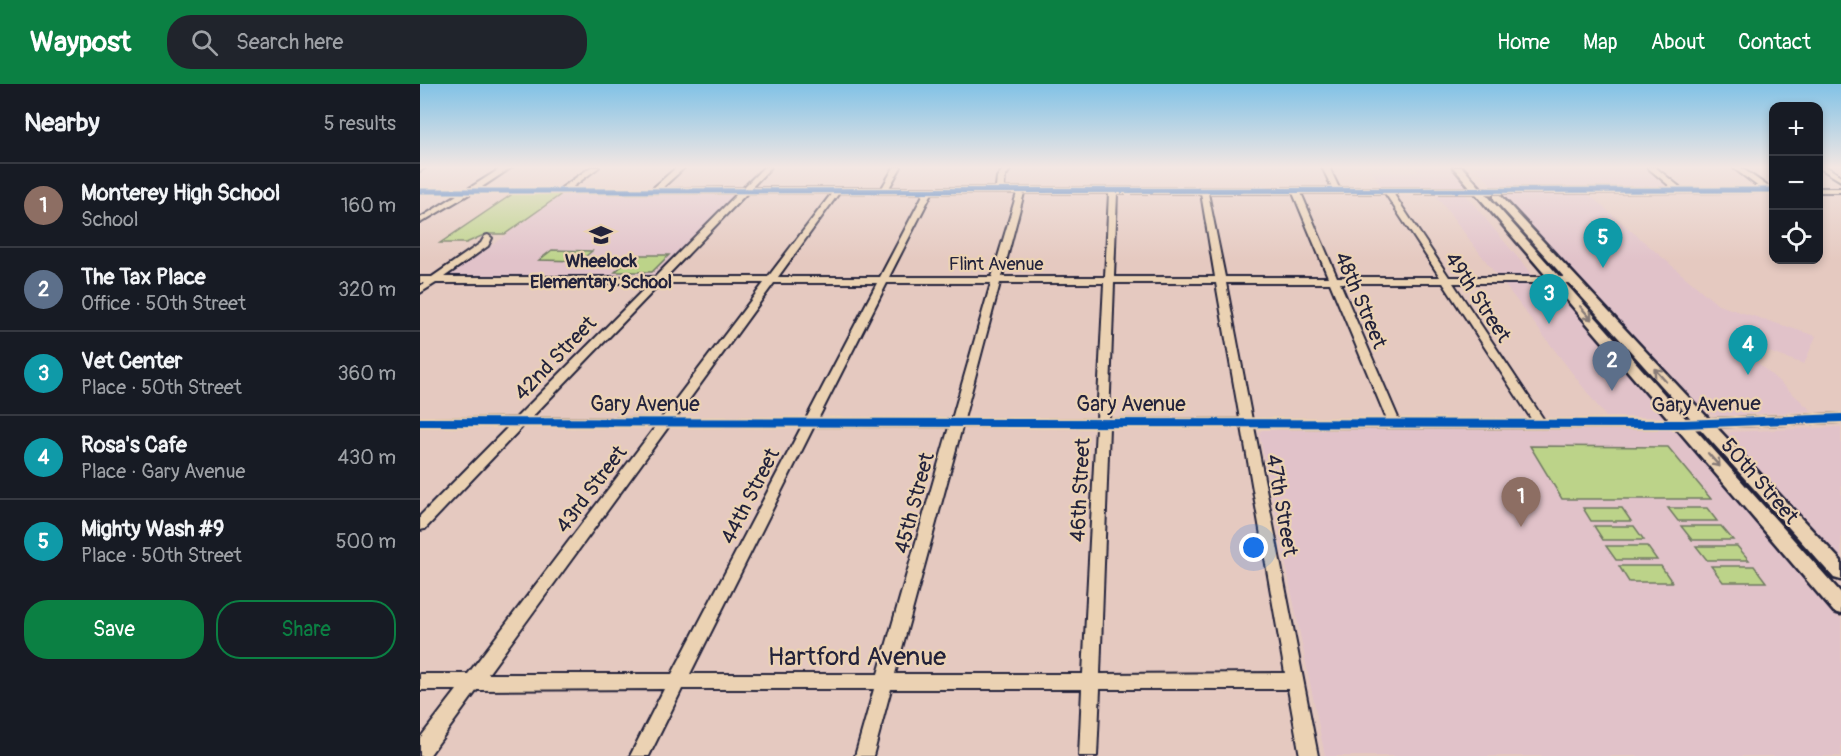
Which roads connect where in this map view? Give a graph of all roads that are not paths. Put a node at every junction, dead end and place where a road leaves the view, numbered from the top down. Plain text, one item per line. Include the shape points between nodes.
1 (458, 198) edge
2 (739, 198) edge
3 (832, 198) edge
4 (925, 198) edge
5 (1019, 198) edge
6 (1113, 198) edge
7 (1205, 198) edge
8 (1299, 198) edge
9 (1393, 198) edge
10 (1490, 198) edge
11 (1491, 198) edge
12 (420, 221) edge
13 (488, 238) dead end
14 (420, 280) edge
15 (434, 280) junction
16 (658, 280) junction
17 (771, 280) junction
18 (883, 280) junction
19 (996, 280) junction
20 (1109, 280) junction
21 (1221, 280) junction
22 (1333, 280) junction
23 (1446, 280) junction
24 (1556, 280) junction
25 (1573, 280) junction
26 (420, 290) edge
27 (1841, 418) edge
28 (420, 422) edge
29 (520, 422) junction
30 (665, 422) junction
31 (810, 422) junction
32 (957, 422) junction
33 (1102, 422) junction
34 (1247, 422) junction
35 (1394, 422) junction
36 (1539, 423) junction
37 (1704, 423) junction
38 (1683, 424) junction
39 (420, 525) edge
40 (1841, 573) edge
41 (1841, 606) edge
42 (1091, 681) junction
43 (1295, 681) junction
44 (420, 682) edge
45 (473, 682) junction
46 (677, 682) junction
47 (885, 682) junction
48 (420, 753) edge
49 (639, 756) edge
50 (864, 756) edge
51 (1088, 756) edge
52 (1309, 756) edge

1 - 12 street
2 - 16 street, 42nd Street
3 - 17 street, 43rd Street
4 - 18 street, 44th Street
5 - 19 street, 45th Street
6 - 20 street, 46th Street
7 - 21 street, 47th Street
8 - 22 street, 48th Street
9 - 23 street, 49th Street
10 - 24 main road, 50th Street
11 - 25 main road, 50th Street
13 - 15 street
14 - 15 street, Flint Avenue
15 - 16 street, Flint Avenue
15 - 26 street
16 - 17 street, Flint Avenue
16 - 29 street, 42nd Street
17 - 18 street, Flint Avenue
17 - 30 street, 43rd Street
18 - 19 street, Flint Avenue
18 - 31 street, 44th Street
19 - 20 street, Flint Avenue
19 - 32 street, 45th Street
20 - 21 street, Flint Avenue
20 - 33 street, 46th Street
21 - 22 street, Flint Avenue
21 - 34 street, 47th Street
22 - 23 street, Flint Avenue
22 - 35 street, 48th Street
23 - 24 street, Flint Avenue
23 - 36 street, 49th Street
24 - 25 street, Flint Avenue
24 -> 38 main road, 50th Street
37 -> 25 main road, 50th Street
27 - 37 street, Gary Avenue
28 - 29 street, Gary Avenue
29 - 30 street, Gary Avenue
29 - 39 street, 42nd Street
30 - 31 street, Gary Avenue
30 - 45 street, 43rd Street
31 - 32 street, Gary Avenue
31 - 46 street, 44th Street
32 - 33 street, Gary Avenue
32 - 47 street, 45th Street
33 - 34 street, Gary Avenue
33 - 42 street, 46th Street
34 - 35 street, Gary Avenue
34 - 43 street, 47th Street
35 - 36 street, Gary Avenue
36 - 38 street, Gary Avenue
37 - 38 street, Gary Avenue
37 - 40 main road, 50th Street
38 -> 41 main road, 50th Street
42 - 43 street, Hartford Avenue
42 - 47 street, Hartford Avenue
42 - 51 street, 46th Street
43 - 52 street, 47th Street
44 - 45 street, Hartford Avenue
45 - 46 street, Hartford Avenue
45 - 48 street, 43rd Street
46 - 47 street, Hartford Avenue
46 - 49 street, 44th Street
47 - 50 street, 45th Street

